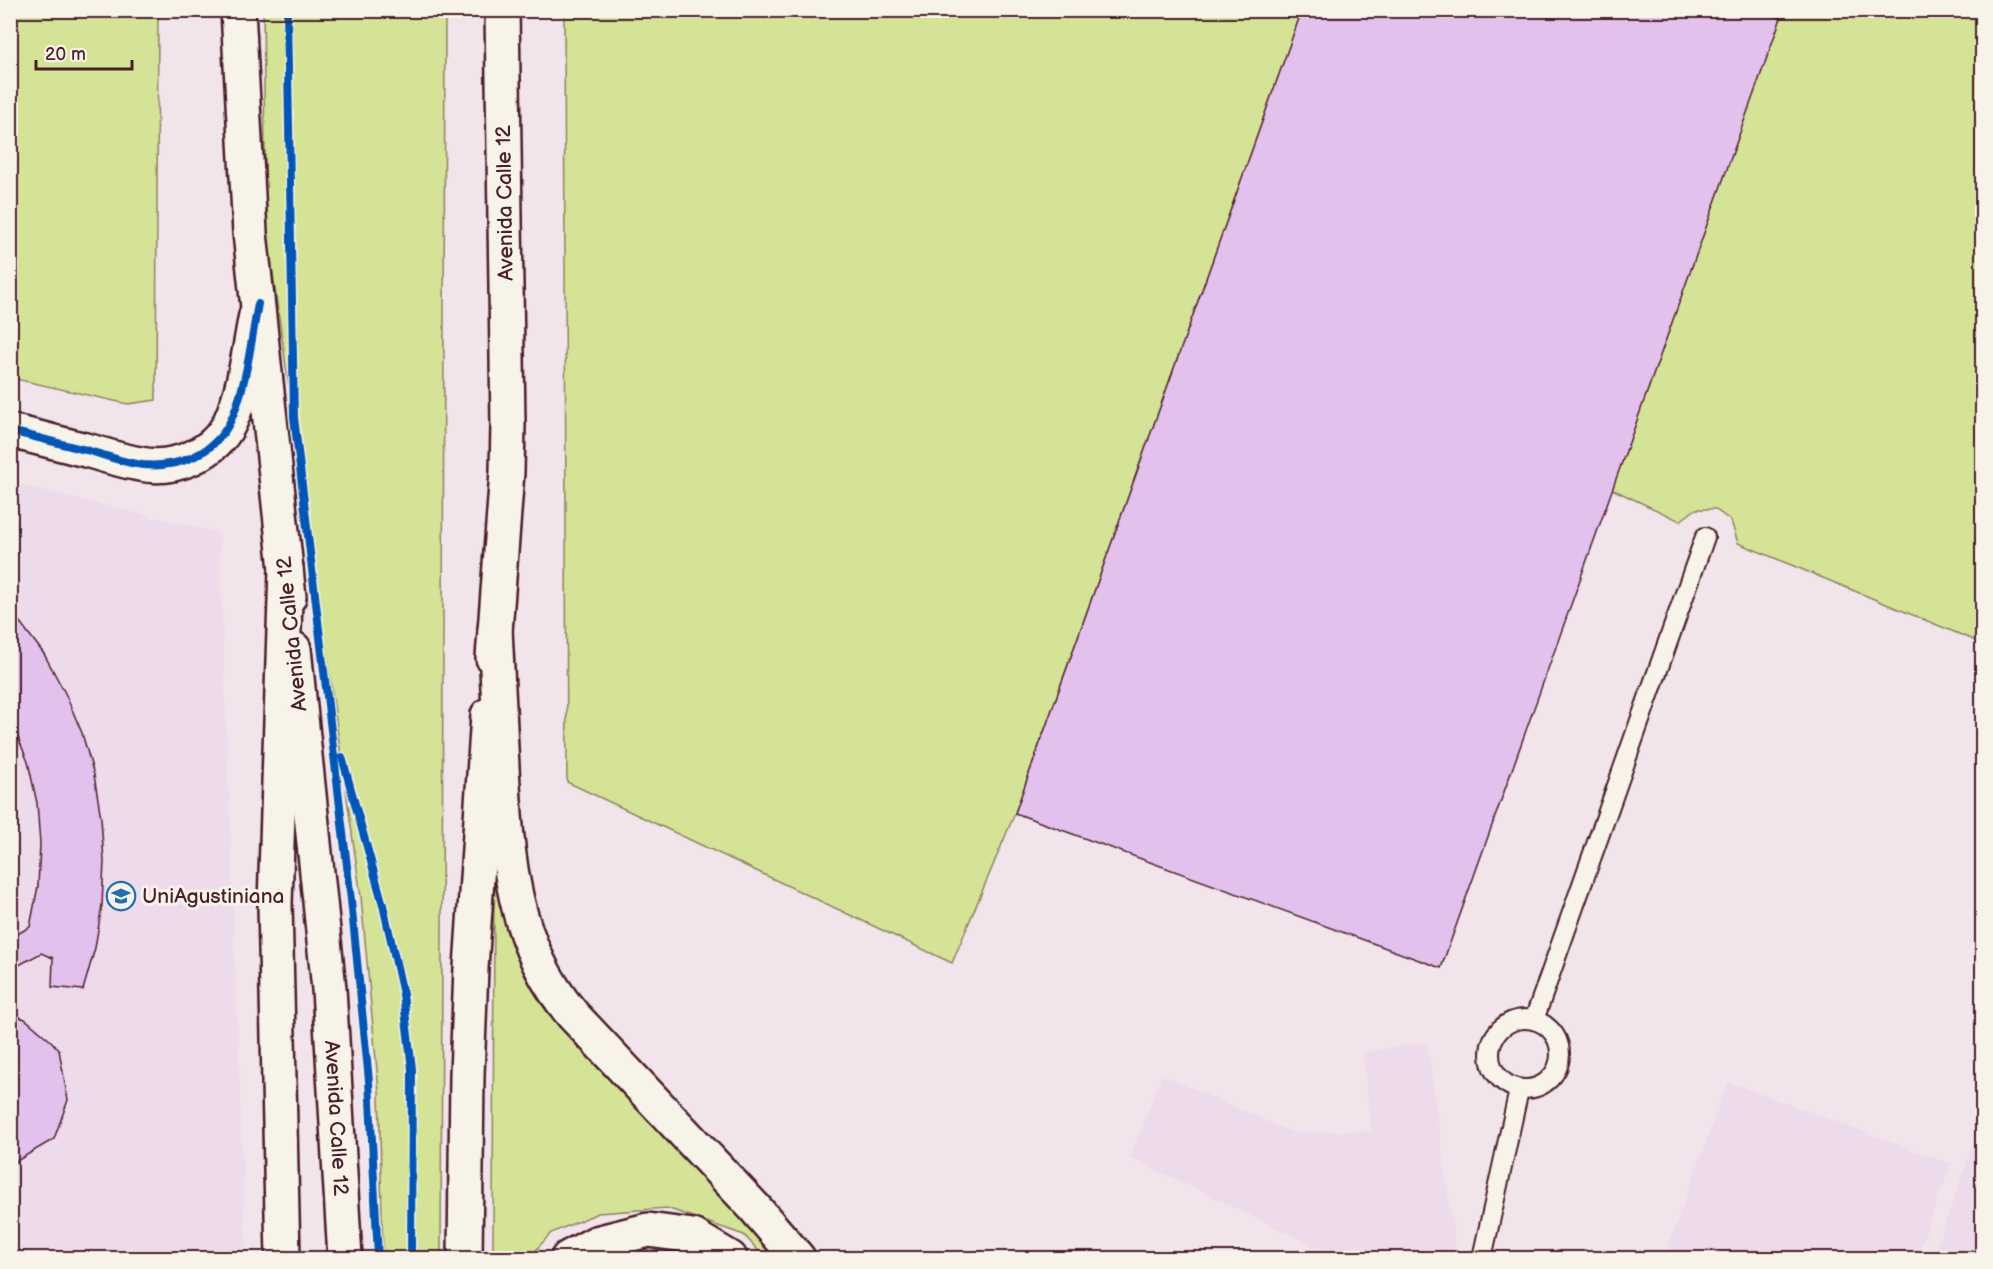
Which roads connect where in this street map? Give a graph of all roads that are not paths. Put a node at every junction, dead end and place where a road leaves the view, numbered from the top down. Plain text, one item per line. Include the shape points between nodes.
1 (238, 10) edge
2 (502, 10) edge
3 (258, 304) junction
4 (10, 431) edge
5 (1706, 537) dead end
6 (286, 569) junction
7 (495, 630) junction
8 (1534, 1020) junction
9 (1519, 1090) junction
10 (283, 1258) edge
11 (345, 1258) edge
12 (465, 1258) edge
13 (568, 1258) edge
14 (730, 1258) edge
15 (798, 1258) edge
16 (1482, 1258) edge

1 - 3 main road, Avenida Calle 12 via 250,232
2 - 7 main road, Avenida Calle 12 via 508,425
3 - 4 main road via 239,399 229,425 205,451 167,465 142,465
3 - 6 main road, Avenida Calle 12
5 - 8 lane
6 - 10 main road via 275,904
6 - 11 main road, Avenida Calle 12 via 329,989
7 - 12 main road, Avenida Calle 12 via 471,968
7 - 15 main road via 512,880 540,967 573,1015
8 - 9 lane via 1546,1025 1557,1037 1561,1053 1558,1068 1549,1081 1535,1089
8 - 9 lane via 1515,1020 1501,1027 1492,1040 1489,1056 1493,1072 1504,1084
9 - 16 lane
13 - 14 main road via 596,1243 648,1230 693,1236

